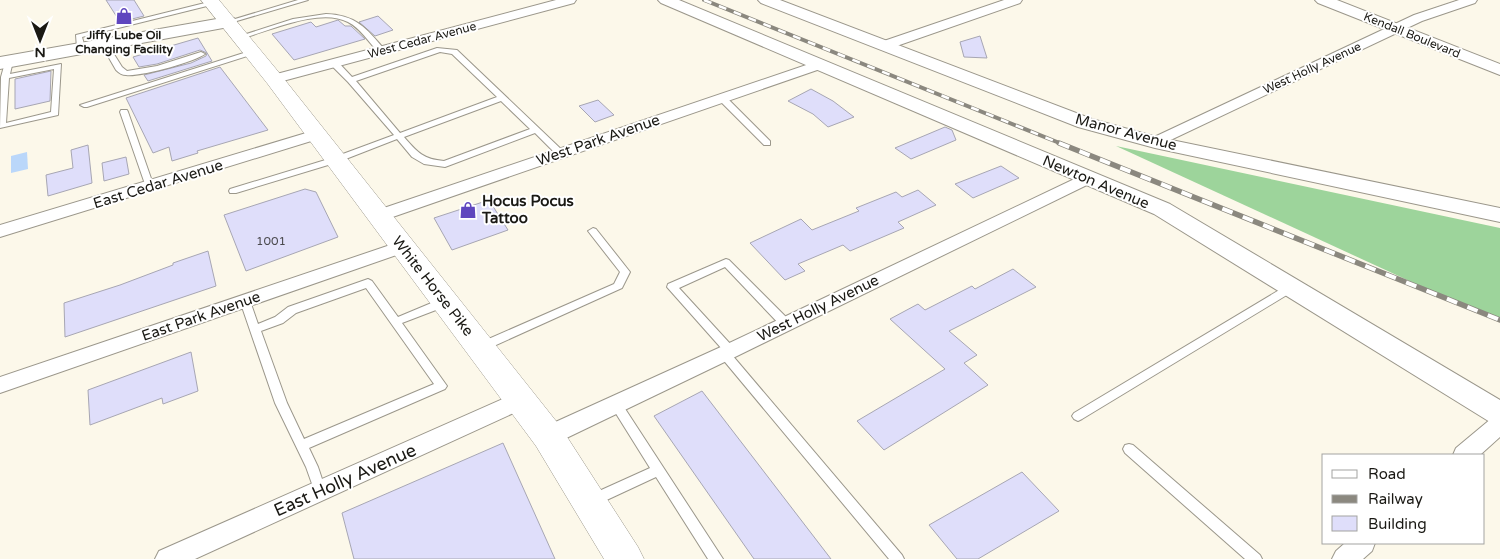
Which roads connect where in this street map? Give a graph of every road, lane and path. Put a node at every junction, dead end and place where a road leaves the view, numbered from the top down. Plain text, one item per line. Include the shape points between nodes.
1 (305, 0) edge
2 (570, 0) edge
3 (666, 0) edge
4 (766, 0) edge
5 (1016, 0) edge
6 (1324, 0) edge
7 (1471, 0) edge
8 (211, 1) edge
9 (289, 2) edge
10 (228, 22) junction
11 (1395, 28) junction
12 (105, 44) junction
13 (247, 45) junction
14 (883, 46) junction
15 (81, 48) junction
16 (381, 50) junction
17 (201, 54) dead end
18 (334, 63) junction
19 (818, 65) junction
20 (5, 67) edge
21 (1500, 70) edge
22 (274, 79) junction
23 (351, 80) junction
24 (503, 97) junction
25 (722, 98) junction
26 (84, 105) dead end
27 (124, 112) dead end
28 (451, 117) junction
29 (458, 124) dead end
30 (536, 130) junction
31 (316, 135) junction
32 (399, 136) junction
33 (476, 142) dead end
34 (1155, 142) junction
35 (767, 143) dead end
36 (485, 150) junction
37 (560, 153) junction
38 (336, 160) junction
39 (1087, 178) junction
40 (150, 187) junction
41 (233, 191) dead end
42 (1500, 215) edge
43 (378, 216) junction
44 (0, 231) edge
45 (593, 231) dead end
46 (402, 247) junction
47 (1291, 287) junction
48 (245, 301) junction
49 (445, 302) junction
50 (395, 322) junction
51 (786, 324) junction
52 (256, 329) junction
53 (480, 348) junction
54 (727, 352) junction
55 (0, 385) edge
56 (521, 400) junction
57 (616, 404) junction
58 (1500, 414) edge
59 (1078, 416) dead end
60 (1500, 424) edge
61 (548, 436) junction
62 (302, 445) junction
63 (1129, 449) dead end
64 (1465, 454) edge
65 (658, 470) junction
66 (320, 492) junction
67 (589, 502) junction
68 (1362, 544) edge
69 (168, 559) edge
70 (624, 559) edge
71 (716, 559) edge
72 (897, 559) edge
73 (1255, 559) edge
74 (1345, 559) edge

1 - 9 lane
2 - 16 street, West Cedar Avenue
3 - 19 street, Newton Avenue
4 - 14 street, Manor Avenue
5 - 14 street
6 - 11 street, Kendall Boulevard
7 - 11 street, West Holly Avenue
8 - 10 highway, White Horse Pike
8 - 15 lane via 78,36
9 - 10 lane
10 - 12 main road
10 - 13 highway, White Horse Pike
11 - 21 street, Kendall Boulevard
11 - 34 street, West Holly Avenue
12 - 15 main road
12 - 17 lane via 122,72 127,74 145,72
13 - 16 lane via 295,21 338,16 351,20
13 - 22 highway, White Horse Pike
13 - 26 lane
14 - 34 street, Manor Avenue via 1086,122
15 - 20 main road
16 - 18 street, West Cedar Avenue
18 - 22 street, West Cedar Avenue
18 - 23 lane
19 - 25 street, West Park Avenue
19 - 39 street, Newton Avenue
20 - 20 lane via 2,126 54,113 58,66
22 - 31 highway, White Horse Pike
23 - 24 lane via 447,50 459,55
23 - 32 lane
24 - 28 lane
24 - 30 lane
25 - 35 lane
25 - 37 street, West Park Avenue
27 - 40 lane
28 - 29 lane
28 - 32 lane
30 - 36 lane
30 - 37 lane
31 - 38 highway, White Horse Pike
31 - 40 street, East Cedar Avenue
32 - 36 lane via 416,155 436,164
32 - 38 lane
33 - 36 lane
34 - 42 street, Manor Avenue
37 - 43 street, West Park Avenue
38 - 41 lane
38 - 43 highway, White Horse Pike
39 - 47 street, Newton Avenue via 1162,209
39 - 51 street, West Holly Avenue
40 - 44 street, East Cedar Avenue
43 - 46 highway, White Horse Pike
45 - 53 lane via 626,272 618,286
46 - 48 street, East Park Avenue
46 - 49 highway, White Horse Pike
47 - 58 street, Newton Avenue
47 - 59 lane
48 - 52 lane
48 - 55 street, East Park Avenue
49 - 50 lane
49 - 53 highway, White Horse Pike
50 - 52 lane via 368,283 292,310 279,320
50 - 62 lane via 441,386
51 - 54 street, West Holly Avenue
51 - 54 lane via 726,262 672,287
52 - 62 lane via 281,403
53 - 56 highway, White Horse Pike
54 - 57 street, West Holly Avenue
54 - 72 lane
56 - 61 highway, White Horse Pike
56 - 66 street, East Holly Avenue
57 - 61 street, West Holly Avenue
57 - 65 lane
60 - 64 street
61 - 67 highway, White Horse Pike
62 - 66 lane
63 - 73 lane
65 - 67 lane
65 - 71 lane
66 - 69 street, East Holly Avenue
67 - 70 highway, White Horse Pike
68 - 74 street

